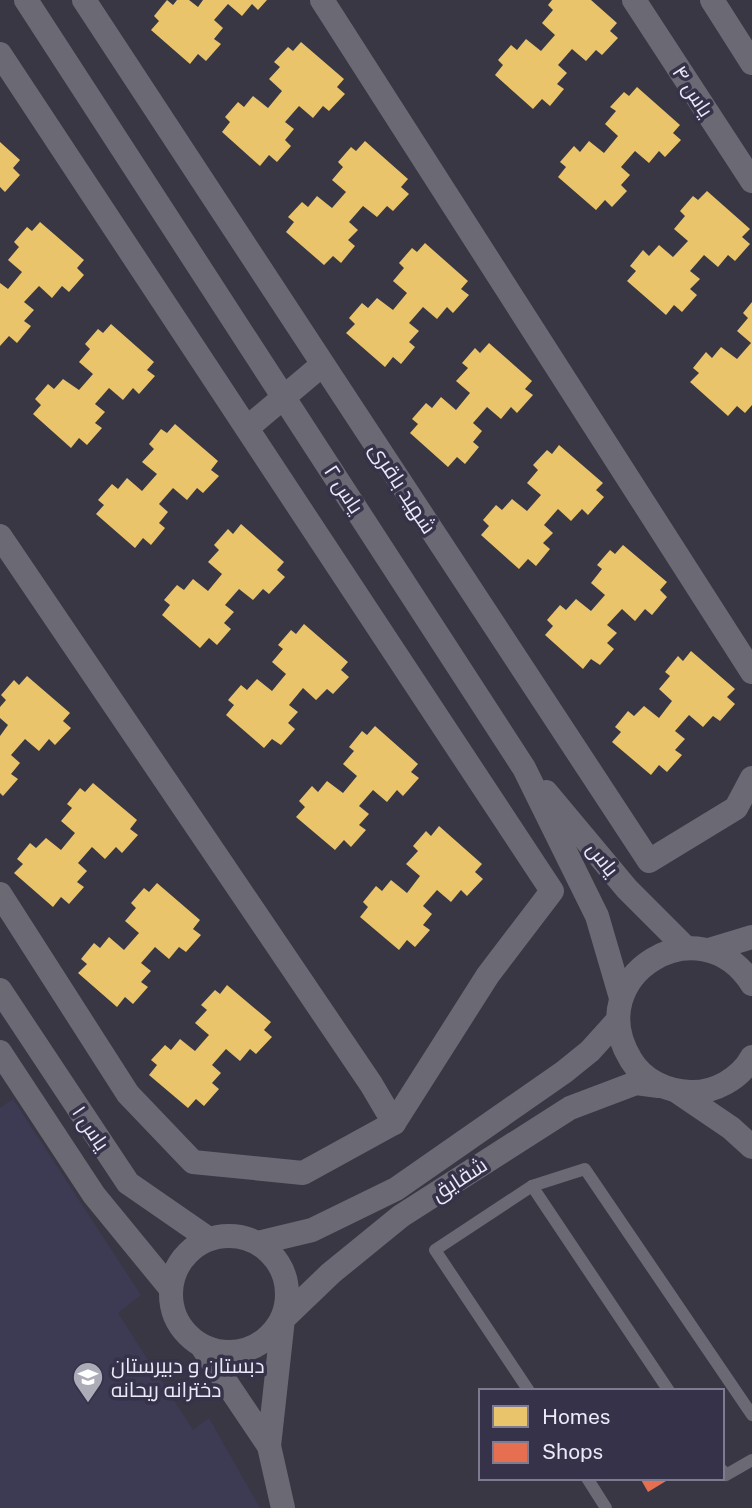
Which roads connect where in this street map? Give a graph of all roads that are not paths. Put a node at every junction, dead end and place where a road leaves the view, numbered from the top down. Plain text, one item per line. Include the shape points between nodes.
1 (26, 0) edge
2 (84, 0) edge
3 (322, 0) edge
4 (634, 0) edge
5 (712, 0) edge
6 (0, 54) edge
7 (752, 63) edge
8 (752, 181) edge
9 (322, 365) junction
10 (284, 396) junction
11 (247, 428) junction
12 (0, 536) edge
13 (752, 672) edge
14 (524, 768) junction
15 (752, 778) edge
16 (636, 844) junction
17 (610, 867) junction
18 (579, 876) junction
19 (552, 891) junction
20 (0, 894) edge
21 (752, 937) edge
22 (698, 949) junction
23 (752, 984) edge
24 (0, 990) edge
25 (619, 1009) junction
26 (0, 1052) edge
27 (752, 1057) edge
28 (668, 1089) junction
29 (394, 1124) junction
30 (752, 1147) edge
31 (532, 1186) junction
32 (209, 1239) junction
33 (258, 1243) junction
34 (171, 1289) junction
35 (283, 1319) junction
36 (201, 1345) junction
37 (528, 1389) edge
38 (668, 1389) edge
39 (752, 1415) edge
40 (269, 1447) junction
41 (752, 1460) edge
42 (724, 1472) edge
43 (588, 1480) edge
44 (283, 1508) edge
45 (607, 1508) edge

1 - 10 street, یاس ۲
2 - 9 street, شهید باقری
3 - 13 street
4 - 8 street, یاس ۴
5 - 7 street
6 - 11 street
9 - 10 street
9 - 16 street, شهید باقری
10 - 11 street
10 - 14 street, یاس ۲
11 - 19 street
12 - 29 street
14 - 17 street, یاس
14 - 18 street, یاس ۲
15 - 16 street via 736,808 649,861
16 - 17 street
17 - 22 street, یاس via 626,889
18 - 19 street
18 - 25 street, یاس ۲ via 597,916
19 - 29 street via 488,975
20 - 29 street via 128,1094 193,1162 303,1173
21 - 22 street
22 - 23 street, یاس via 729,959
22 - 25 street, شقایق via 665,952 646,963 631,978
24 - 32 street, یاس ۱ via 128,1183
25 - 28 street, یاس ۲ via 622,1046 637,1069
25 - 33 street, شقایق via 590,1051 564,1072 396,1189 312,1230
26 - 34 street, یاس ۱ via 94,1195
27 - 28 street, شقایق via 734,1078 717,1088 698,1093
28 - 30 street, یاس ۲ via 731,1128
28 - 35 street, شقایق via 636,1083 570,1108 401,1216
31 - 37 lane via 435,1250
31 - 38 lane
31 - 39 lane via 585,1169
32 - 33 street via 234,1236
32 - 34 street via 182,1259
33 - 35 street via 282,1269 288,1303
34 - 36 street via 178,1322
35 - 36 street via 256,1347 219,1352
35 - 40 street
36 - 40 street
40 - 44 street
41 - 42 lane
43 - 45 lane

